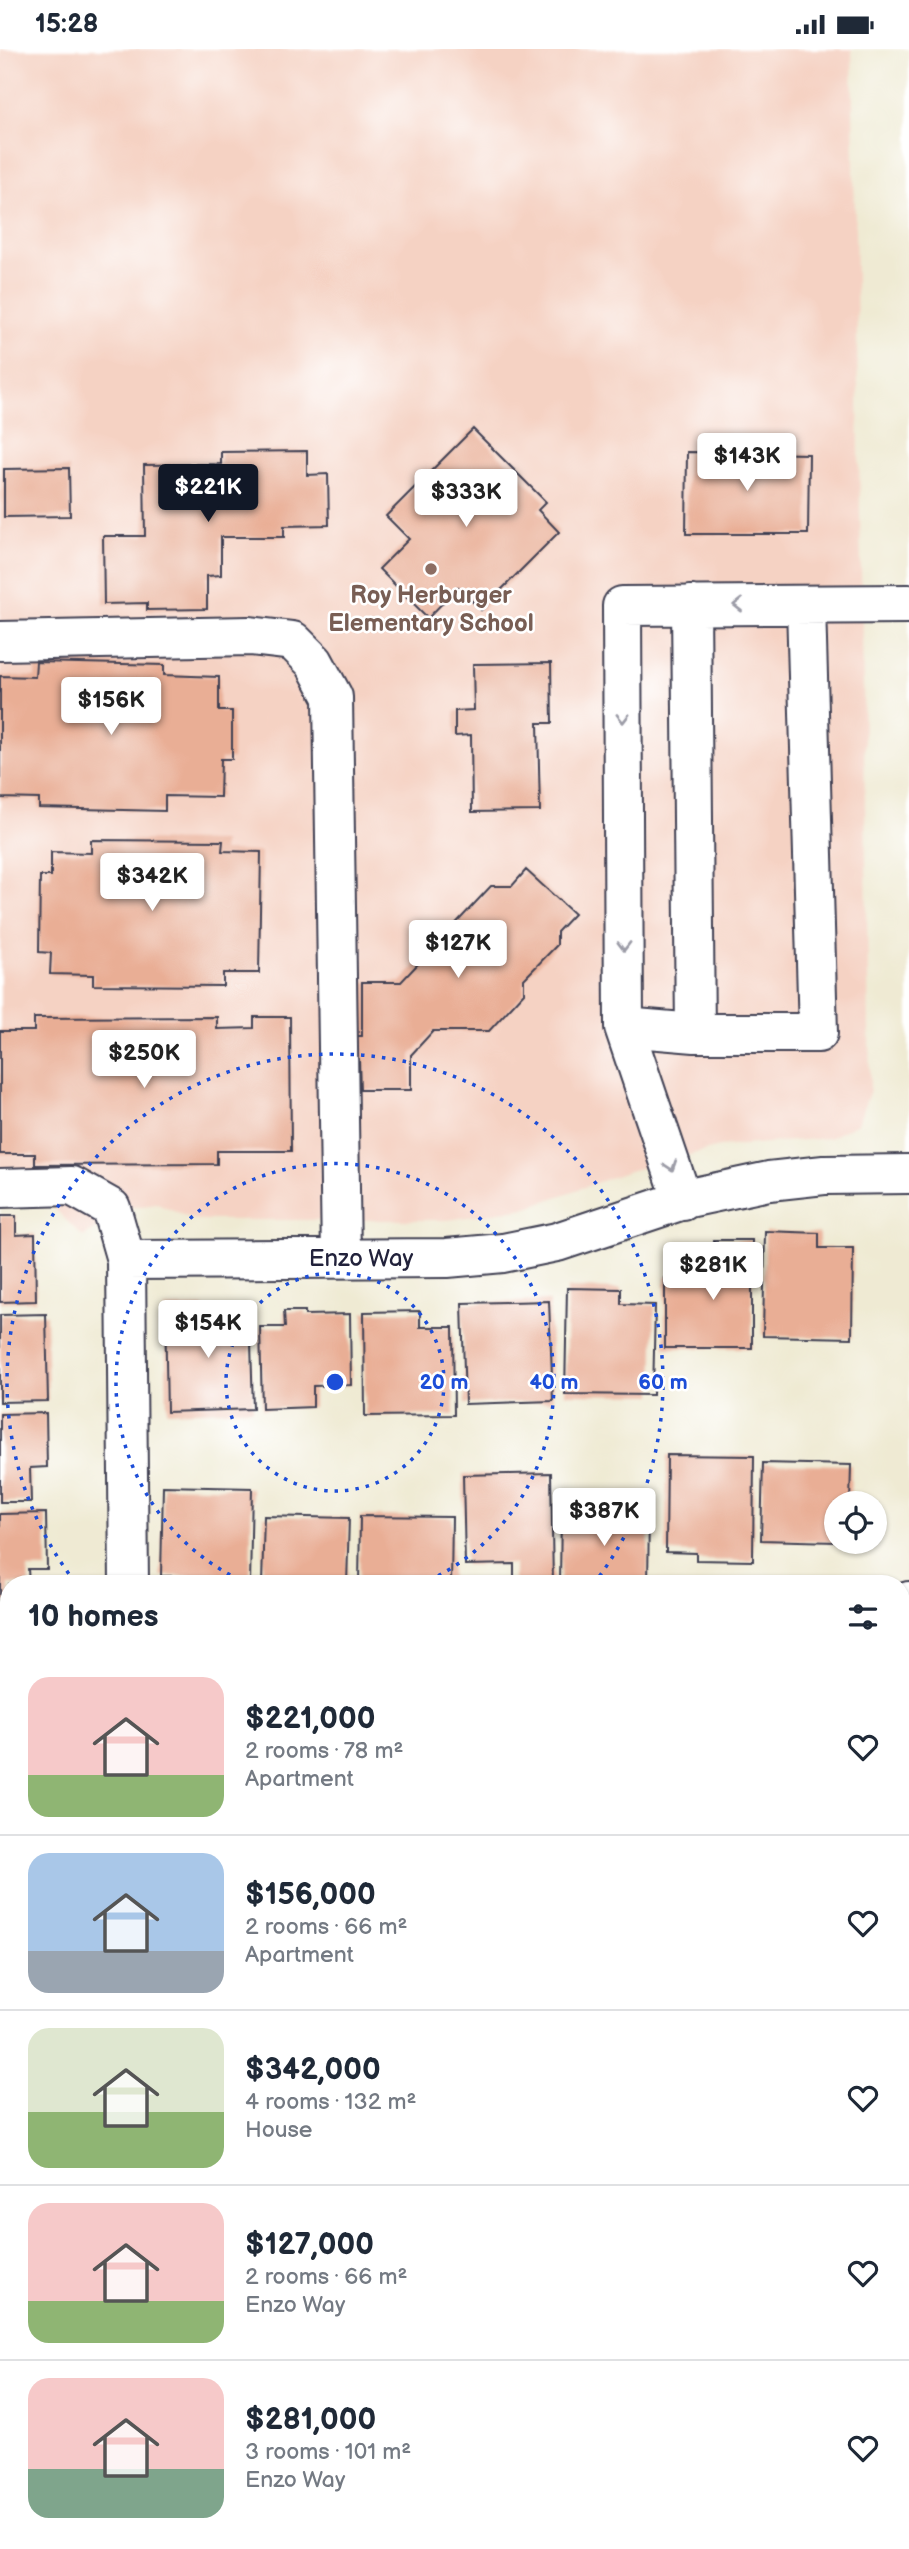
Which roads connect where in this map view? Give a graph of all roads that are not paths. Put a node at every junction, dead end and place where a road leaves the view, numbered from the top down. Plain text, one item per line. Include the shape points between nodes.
1 (909, 604) edge
2 (691, 605) junction
3 (806, 605) junction
4 (0, 641) edge
5 (624, 1027) junction
6 (695, 1033) junction
7 (909, 1174) edge
8 (0, 1188) edge
9 (683, 1201) junction
10 (341, 1258) junction
11 (126, 1261) junction
12 (128, 1575) edge

1 - 3 street
3 -> 2 street
2 -> 5 street via 622,606
2 - 6 street
3 - 6 street via 818,1033
4 - 10 street via 250,636 293,641 314,662 333,697
5 - 6 street
5 -> 9 street
7 - 9 street, Enzo Way via 769,1181
8 - 11 street via 72,1186 111,1208
9 - 10 street, Enzo Way via 557,1242 503,1253
10 - 11 street, Enzo Way
11 - 12 street

